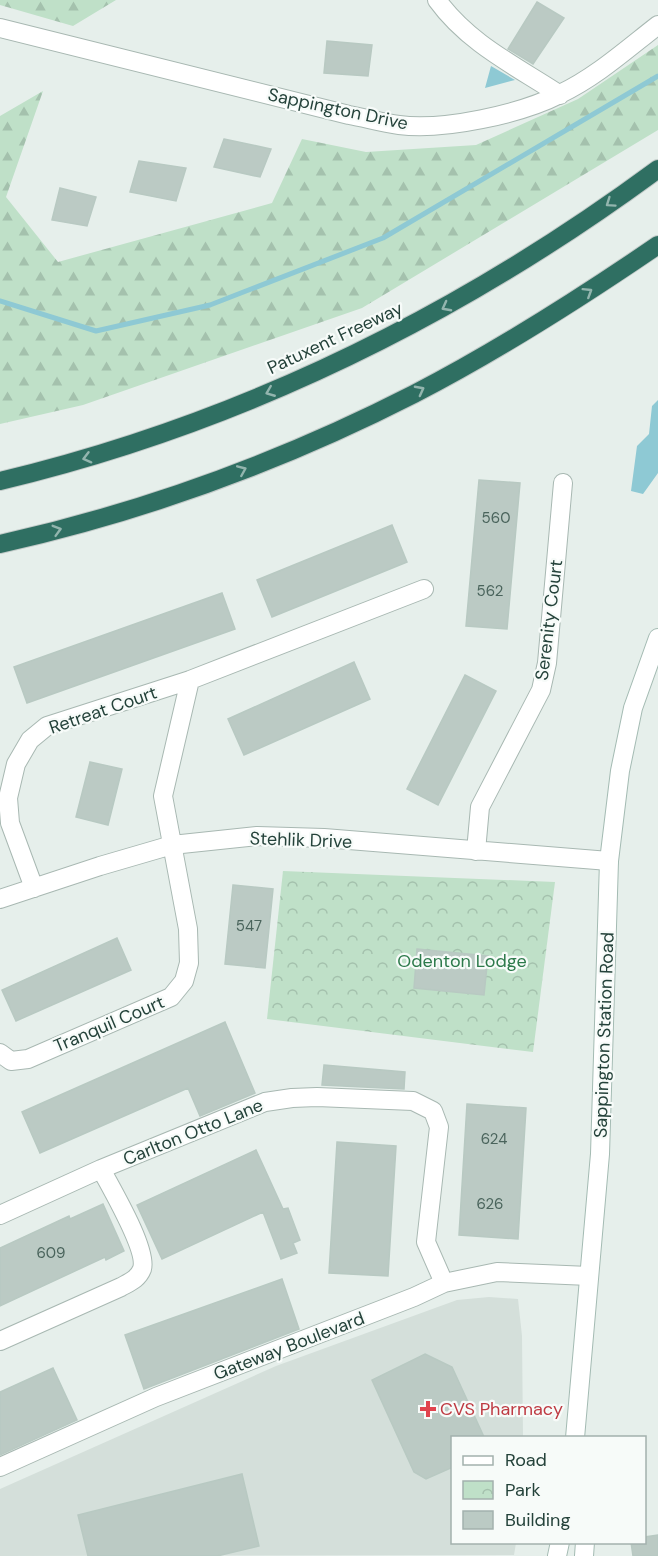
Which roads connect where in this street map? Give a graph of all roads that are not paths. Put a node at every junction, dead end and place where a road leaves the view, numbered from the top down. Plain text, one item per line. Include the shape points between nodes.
1 (437, 0) edge
2 (658, 25) edge
3 (0, 28) edge
4 (560, 94) junction
5 (658, 169) edge
6 (658, 245) edge
7 (0, 481) edge
8 (563, 483) dead end
9 (0, 544) edge
10 (424, 590) dead end
11 (658, 638) edge
12 (190, 680) junction
13 (172, 845) junction
14 (476, 851) junction
15 (609, 861) junction
16 (34, 888) junction
17 (0, 899) edge
18 (0, 1053) edge
19 (101, 1169) junction
20 (0, 1215) edge
21 (589, 1276) junction
22 (444, 1283) junction
23 (0, 1341) edge
24 (575, 1436) edge
25 (0, 1467) edge

1 - 4 street via 472,38
2 - 4 street, Sappington Drive
3 - 4 street, Sappington Drive via 401,126 493,118
5 -> 7 highway, Patuxent Freeway via 561,237 456,302 312,375 134,444
9 -> 6 highway via 134,509 333,432 414,394 493,350
8 - 14 street, Serenity Court via 547,663 541,690 480,807
10 - 12 street, Retreat Court
11 - 15 street, Sappington Station Road via 633,708 620,771
12 - 13 street, Retreat Court via 163,796
12 - 16 street, Retreat Court via 47,726 30,740 16,764 8,798 10,823
13 - 14 street, Stehlik Drive via 257,836
13 - 16 street, Stehlik Drive
13 - 18 street, Tranquil Court via 188,929 189,963 184,981 171,997 28,1059 11,1061
14 - 15 street, Stehlik Drive
15 - 21 street, Sappington Station Road via 600,1154
16 - 17 street, Stehlik Drive
19 - 20 street, Carlton Otto Lane
19 - 22 street, Carlton Otto Lane via 265,1102 317,1097 412,1101 433,1112 439,1127 426,1242
19 - 23 street via 141,1247 143,1266 138,1278
21 - 22 street, Gateway Boulevard via 497,1272
21 - 24 street, Sappington Station Road
22 - 25 street, Gateway Boulevard via 156,1397

